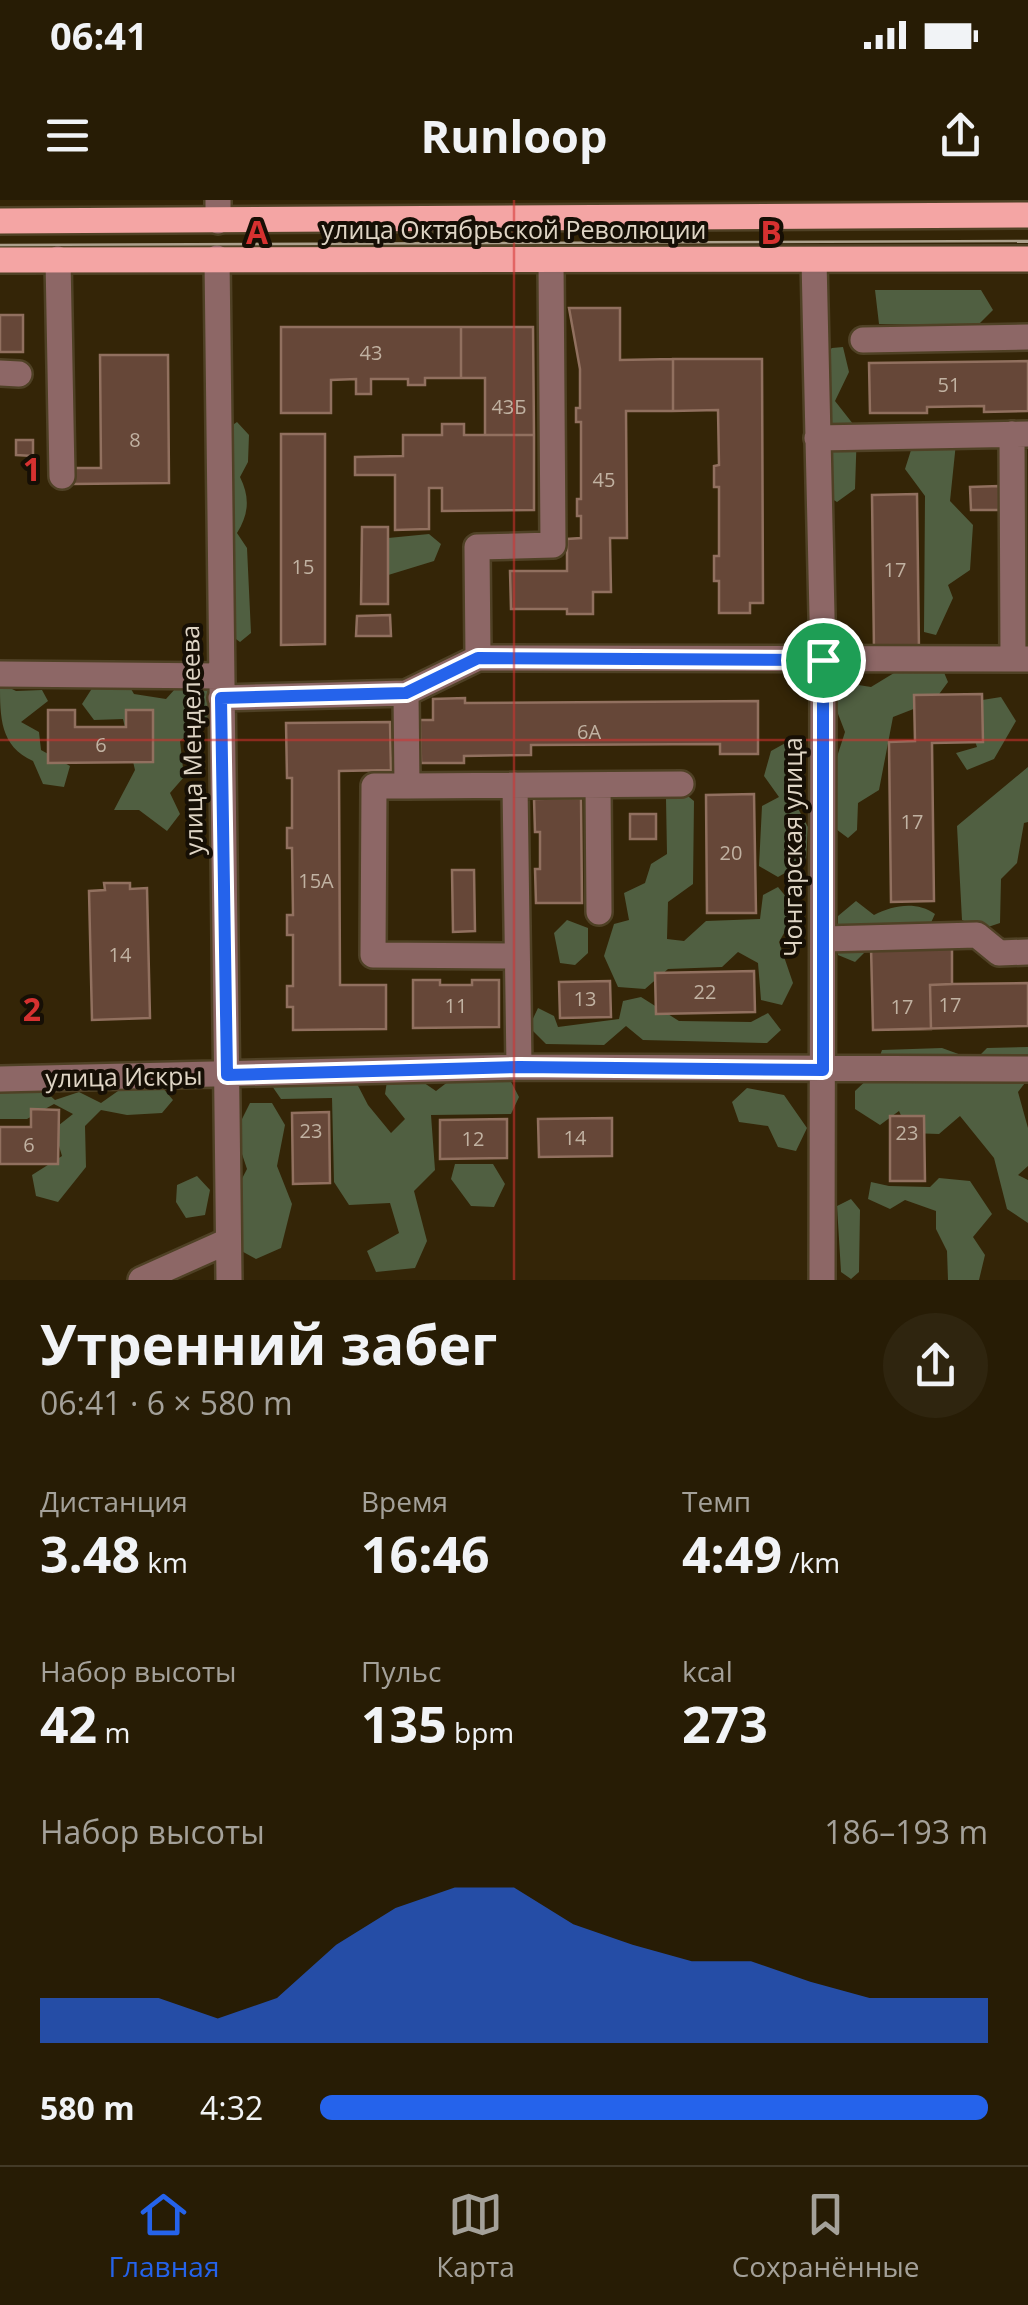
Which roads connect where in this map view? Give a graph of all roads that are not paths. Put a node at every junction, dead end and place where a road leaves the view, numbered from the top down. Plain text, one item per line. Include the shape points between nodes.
1 (218, 210) edge
2 (538, 212) edge
3 (1028, 215) edge
4 (0, 221) edge
5 (814, 228) edge
6 (217, 258) junction
7 (58, 259) junction
8 (1028, 259) edge
9 (0, 260) edge
10 (541, 261) junction
11 (1028, 338) edge
12 (864, 340) dead end
13 (1020, 434) edge
14 (818, 438) junction
15 (62, 476) dead end
16 (478, 658) junction
17 (1021, 659) edge
18 (823, 660) junction
19 (0, 674) edge
20 (221, 687) junction
21 (406, 693) junction
22 (681, 784) dead end
23 (598, 785) junction
24 (407, 786) junction
25 (515, 786) junction
26 (599, 912) dead end
27 (824, 939) junction
28 (1028, 952) edge
29 (517, 956) junction
30 (519, 1067) junction
31 (1028, 1069) edge
32 (823, 1070) junction
33 (227, 1075) junction
34 (0, 1079) edge
35 (228, 1241) junction
36 (140, 1280) edge
37 (228, 1280) edge
38 (822, 1280) edge

1 - 2 main road, улица Октябрьской Революции
1 - 4 main road, улица Октябрьской Революции
1 - 6 main road, улица Менделеева
2 - 5 main road, улица Октябрьской Революции
2 - 10 main road
3 - 5 main road, улица Октябрьской Революции
5 - 8 main road, улица Октябрьской Революции
5 - 10 main road, улица Октябрьской Революции
5 - 14 street, Чонгарская улица
6 - 7 main road, улица Октябрьской Революции
6 - 10 main road, улица Октябрьской Революции
6 - 20 street, улица Менделеева
7 - 9 main road, улица Октябрьской Революции
7 - 15 street
10 - 16 street via 552,546 477,547
11 - 12 street
13 - 14 street
13 - 17 street
14 - 18 street, Чонгарская улица
16 - 18 street
16 - 21 street
17 - 18 street
18 - 27 street, Чонгарская улица
19 - 20 street
20 - 21 street
20 - 33 street, улица Менделеева
21 - 24 street
22 - 23 street
23 - 25 street
23 - 26 street
24 - 25 street
24 - 29 street via 374,786 374,955
25 - 29 street
27 - 28 street via 976,935 998,953
27 - 32 street, Чонгарская улица
29 - 30 street
30 - 32 street, улица Искры
30 - 33 street, улица Искры
31 - 32 street, улица Искры
32 - 38 street, Чонгарская улица
33 - 34 street, улица Искры
33 - 35 street, улица Менделеева
35 - 36 street
35 - 37 street, улица Менделеева

